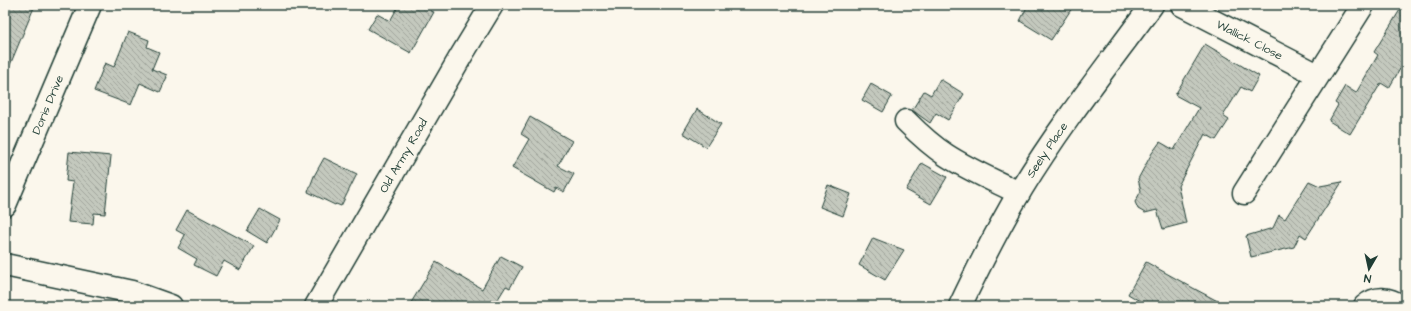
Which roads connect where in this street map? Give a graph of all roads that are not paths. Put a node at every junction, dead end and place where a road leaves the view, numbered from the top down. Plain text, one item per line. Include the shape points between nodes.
1 (90, 5) edge
2 (492, 5) edge
3 (1152, 5) edge
4 (1182, 5) edge
5 (1363, 5) edge
6 (1318, 75) junction
7 (906, 121) dead end
8 (1019, 193) junction
9 (1244, 193) dead end
10 (5, 205) edge
11 (5, 265) edge
12 (171, 306) edge
13 (316, 306) edge
14 (960, 306) edge
15 (1365, 306) edge
16 (1401, 306) edge

1 - 10 street, Doris Drive
2 - 13 street, Old Army Road
3 - 8 street, Seely Place via 1067,121
4 - 6 street, Wallick Close
5 - 6 street
6 - 9 street
7 - 8 street via 946,155
8 - 14 street, Seely Place via 991,241
11 - 12 street via 132,292
15 - 16 street via 1382,298

